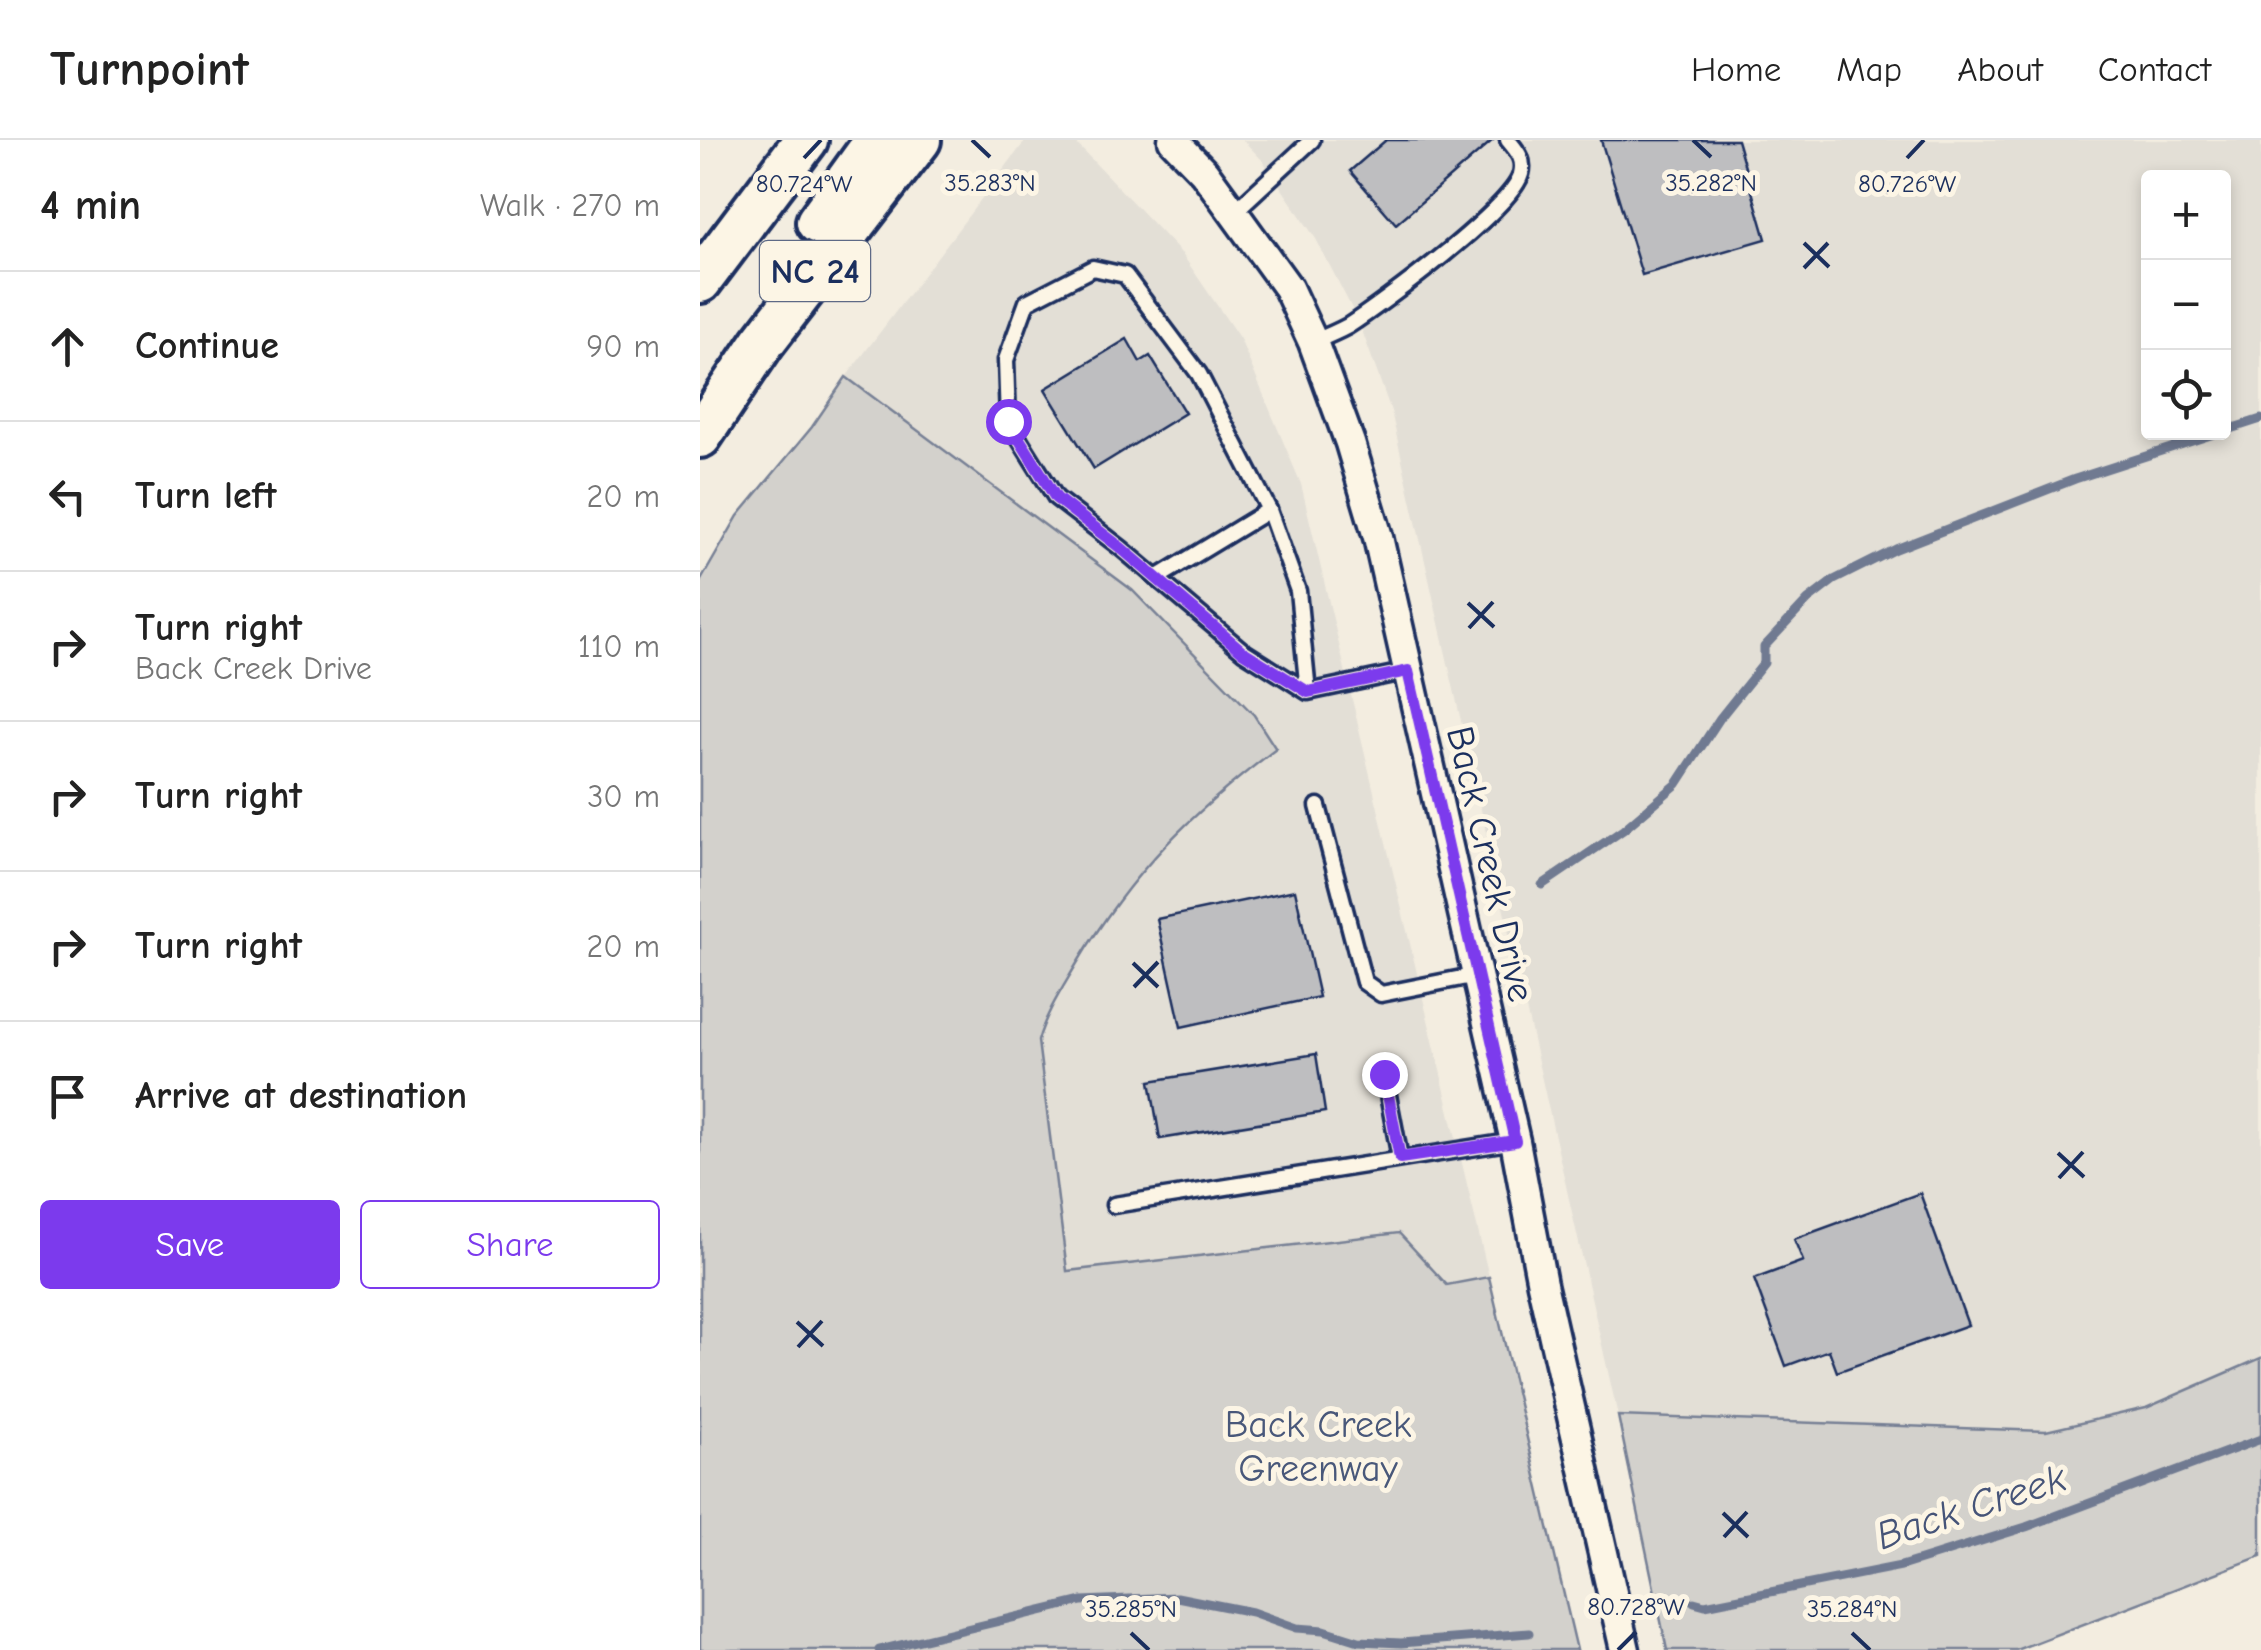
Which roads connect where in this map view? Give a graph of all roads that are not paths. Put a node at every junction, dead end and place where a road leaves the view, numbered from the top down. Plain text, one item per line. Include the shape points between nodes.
1 (806, 140) edge
2 (877, 140) edge
3 (920, 140) edge
4 (1173, 140) edge
5 (1312, 140) edge
6 (1508, 140) edge
7 (1234, 212) junction
8 (700, 281) edge
9 (1313, 342) junction
10 (709, 421) edge
11 (1269, 510) junction
12 (1158, 578) junction
13 (1408, 671) junction
14 (1308, 692) junction
15 (1318, 806) dead end
16 (1478, 975) junction
17 (1384, 1074) dead end
18 (1515, 1141) junction
19 (1400, 1158) junction
20 (1114, 1205) dead end
21 (1625, 1650) edge

1 - 8 main road, NC 24
2 - 10 main road via 788,265
3 - 10 main road, NC 24 via 829,252
4 - 7 street, Back Creek Drive
5 - 7 lane
6 - 9 lane via 1522,158 1521,176 1507,198 1424,272
7 - 9 street, Back Creek Drive via 1288,288
9 - 13 street, Back Creek Drive via 1372,518
11 - 12 lane
11 - 12 lane via 1199,374 1125,275 1092,268 1027,302 1006,360 1008,421 1056,498
11 - 14 lane via 1298,590
12 - 14 lane via 1242,651
13 - 14 lane
13 - 16 street, Back Creek Drive
15 - 16 lane via 1364,982 1381,994
16 - 18 street, Back Creek Drive
17 - 19 lane
18 - 19 lane
18 - 21 street, Back Creek Drive
19 - 20 lane

